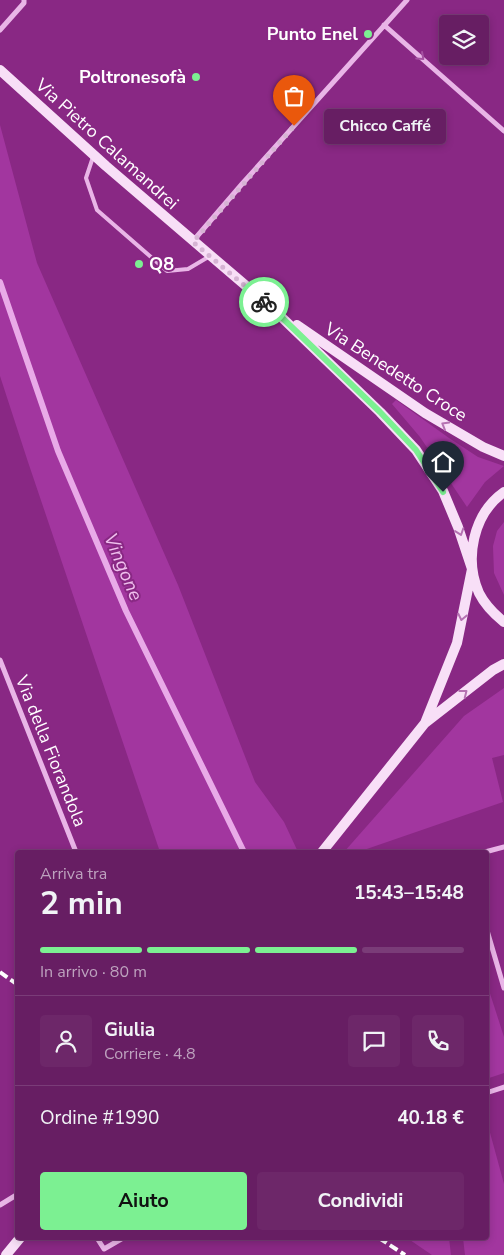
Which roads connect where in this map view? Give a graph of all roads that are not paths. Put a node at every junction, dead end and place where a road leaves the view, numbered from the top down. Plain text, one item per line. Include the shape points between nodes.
1 (24, 0) edge
2 (407, 0) edge
3 (384, 25) junction
4 (0, 30) edge
5 (0, 70) edge
6 (504, 131) edge
7 (94, 155) junction
8 (193, 242) junction
9 (210, 256) junction
10 (273, 309) junction
11 (504, 456) edge
12 (504, 492) edge
13 (472, 569) junction
14 (504, 622) edge
15 (0, 660) edge
16 (504, 664) edge
17 (425, 723) junction
18 (504, 847) edge
19 (75, 850) edge
20 (324, 850) edge
21 (489, 851) edge
22 (489, 937) edge
23 (504, 988) edge
24 (504, 1087) edge
25 (489, 1092) edge
26 (15, 1196) edge
27 (0, 1205) edge
28 (18, 1240) edge
29 (98, 1240) edge
30 (120, 1240) edge
31 (6, 1255) edge

1 - 4 street
2 - 3 street
3 -> 6 street
3 - 8 street
5 - 7 main road, Via Pietro Calamandrei
7 - 8 main road, Via Pietro Calamandrei
7 - 9 lane via 86,178 97,210 145,253 167,271 188,269
8 - 9 main road, Via Benedetto Croce
9 - 10 main road, Via Benedetto Croce
11 -> 10 main road, Via Benedetto Croce via 425,413
10 -> 13 main road, Via Benedetto Croce via 416,450 443,492
12 - 13 main road, Via Benedetto Croce via 488,507 478,526 472,548
13 - 14 main road, Via Benedetto Croce via 479,593
13 -> 17 main road via 457,643
15 - 19 street, Via della Fiorandola
17 -> 16 main road
17 - 20 main road
18 - 21 street
22 - 23 street
24 - 25 street
26 - 27 street
28 - 31 main road
29 - 30 street via 104,1249

